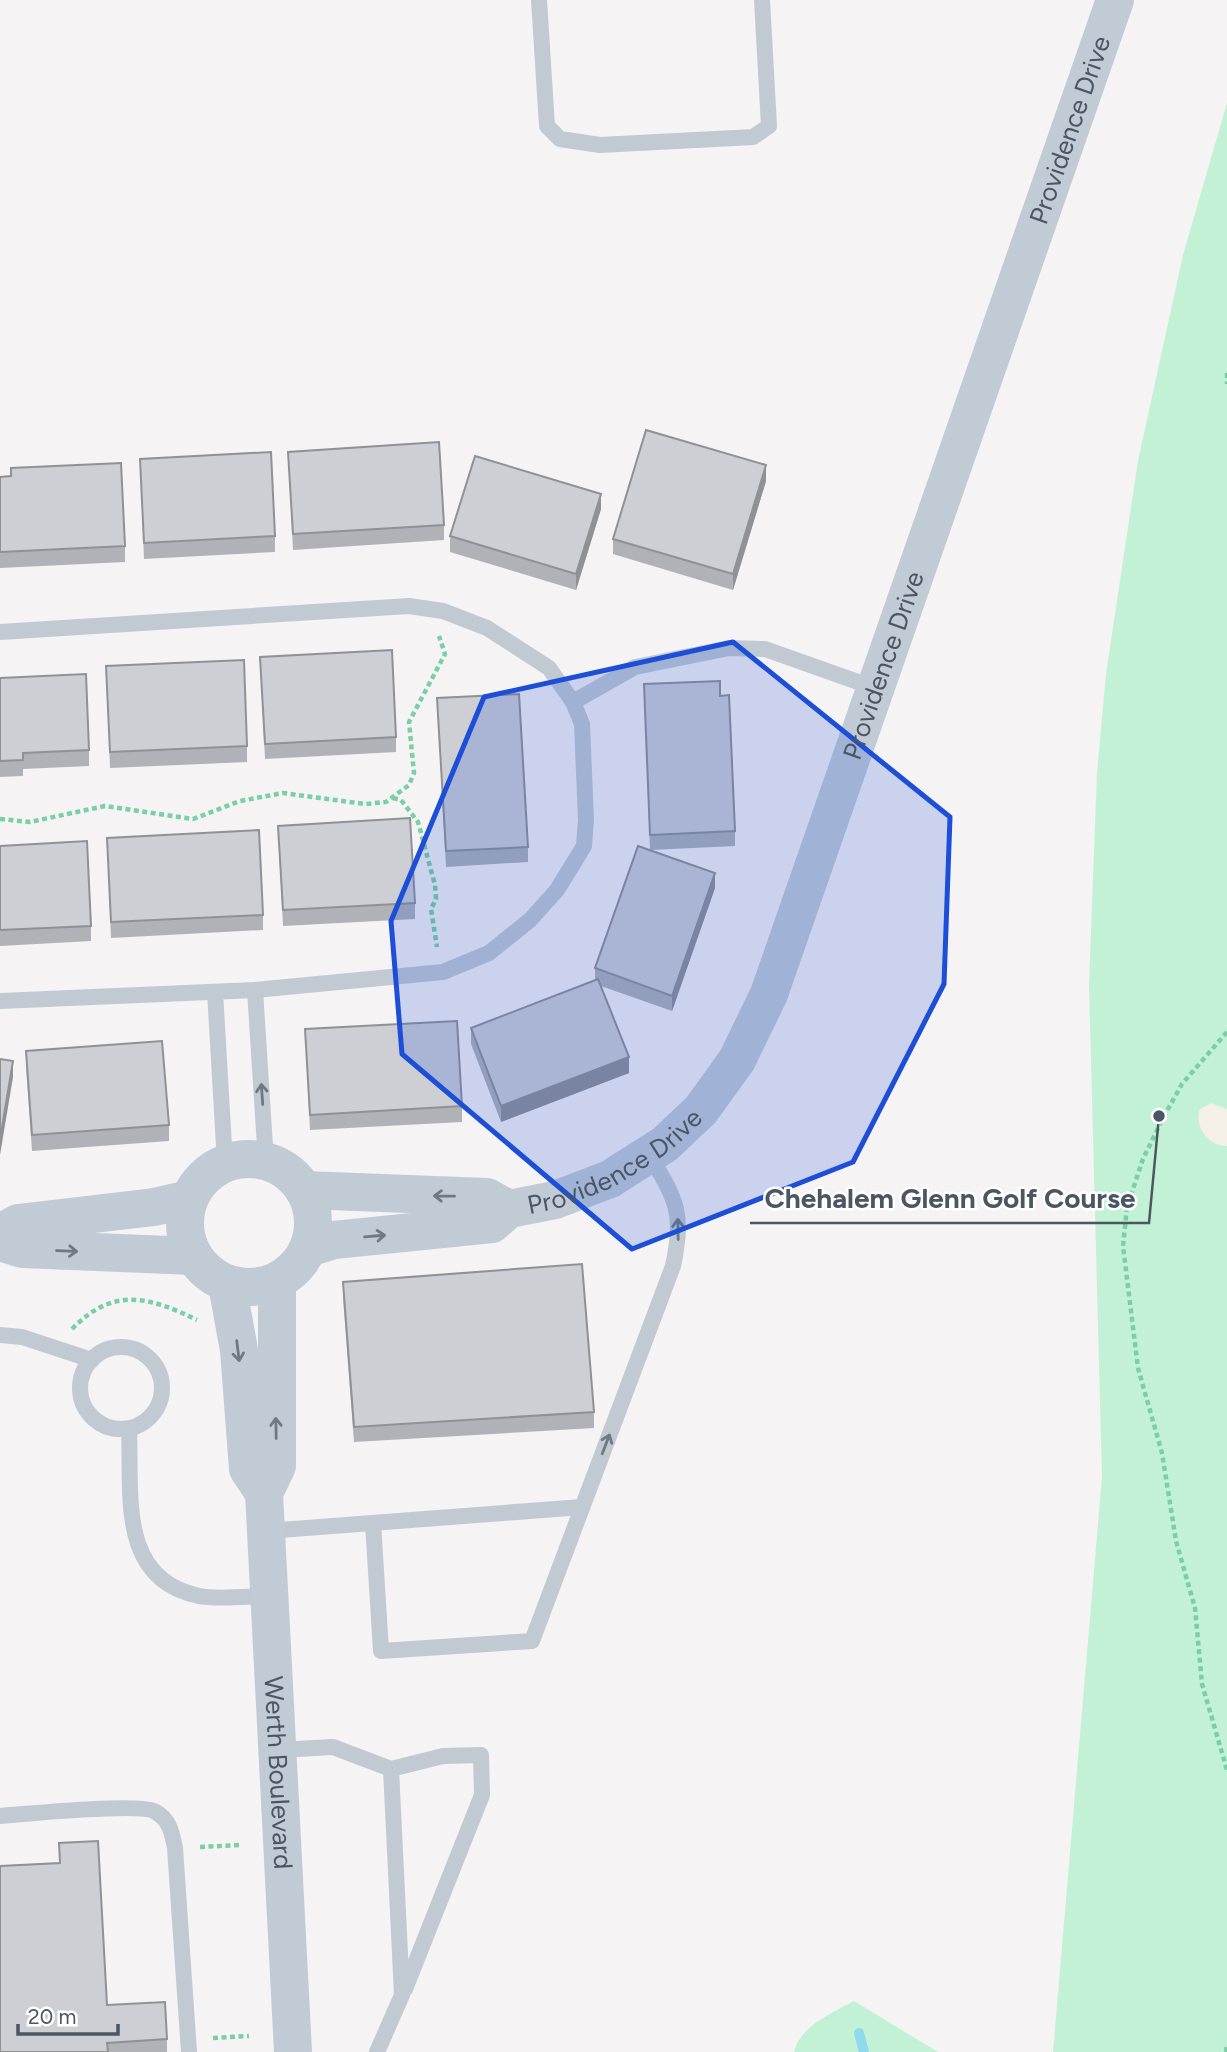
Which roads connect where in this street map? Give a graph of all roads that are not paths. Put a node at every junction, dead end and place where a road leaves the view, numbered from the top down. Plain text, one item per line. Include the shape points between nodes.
1 (539, 0) edge
2 (762, 0) edge
3 (1115, 0) edge
4 (0, 632) edge
5 (875, 688) junction
6 (573, 702) junction
7 (255, 990) junction
8 (215, 992) junction
9 (0, 1001) edge
10 (650, 1156) junction
11 (266, 1162) junction
12 (225, 1163) junction
13 (304, 1191) junction
14 (189, 1199) junction
15 (509, 1209) junction
16 (0, 1233) edge
17 (0, 1242) edge
18 (308, 1248) junction
19 (194, 1256) junction
20 (276, 1281) junction
21 (228, 1284) junction
22 (0, 1335) edge
23 (92, 1360) junction
24 (129, 1429) junction
25 (264, 1493) junction
26 (582, 1507) junction
27 (373, 1523) junction
28 (267, 1531) junction
29 (270, 1596) junction
30 (278, 1750) junction
31 (391, 1769) junction
32 (0, 1816) edge
33 (402, 1995) junction
34 (188, 2046) edge
35 (293, 2052) edge
36 (377, 2052) edge

1 - 2 lane via 547,126 560,139 600,145 753,137 769,127
3 - 5 street, Providence Drive
4 - 6 lane via 409,606 443,611 487,628 549,668
5 - 6 lane via 765,649 729,648 635,667
5 - 10 street, Providence Drive via 769,994 737,1060 702,1110
6 - 7 lane via 582,724 583,846 557,890 530,920 489,953 443,972
7 - 8 lane
11 -> 7 lane
8 - 9 lane
8 - 12 lane
10 - 15 street, Providence Drive via 610,1179 555,1200
26 -> 10 lane via 673,1266 681,1231 674,1197
11 - 12 street
11 - 13 street via 294,1178
12 - 14 street via 199,1182
15 -> 13 street, Providence Drive via 487,1197
13 - 18 street via 313,1231
14 - 16 street via 18,1223
14 - 19 street via 184,1225
18 -> 15 street, Providence Drive via 334,1240 492,1224
17 -> 19 street via 22,1249
18 - 20 street via 299,1264
19 - 21 street via 211,1275
20 - 21 street via 253,1287
25 -> 20 street, Werth Boulevard via 277,1466
21 -> 25 street, Werth Boulevard via 239,1350 248,1469
22 - 23 lane via 22,1337
23 - 24 lane via 80,1382 85,1408 103,1425
23 - 24 lane via 103,1351 131,1348 154,1363 162,1389 160,1403 142,1424
24 - 29 lane via 133,1532 142,1559 163,1581 200,1597
25 - 28 street, Werth Boulevard
26 - 27 lane
26 - 27 lane via 532,1641 381,1651
27 - 28 lane
28 - 29 street, Werth Boulevard
29 - 30 street, Werth Boulevard
30 - 31 lane via 333,1747
30 - 35 street, Werth Boulevard
31 - 33 lane
31 - 33 lane via 443,1756 481,1755 482,1796
32 - 34 lane via 131,1809 154,1811 169,1824 175,1848
33 - 36 lane

